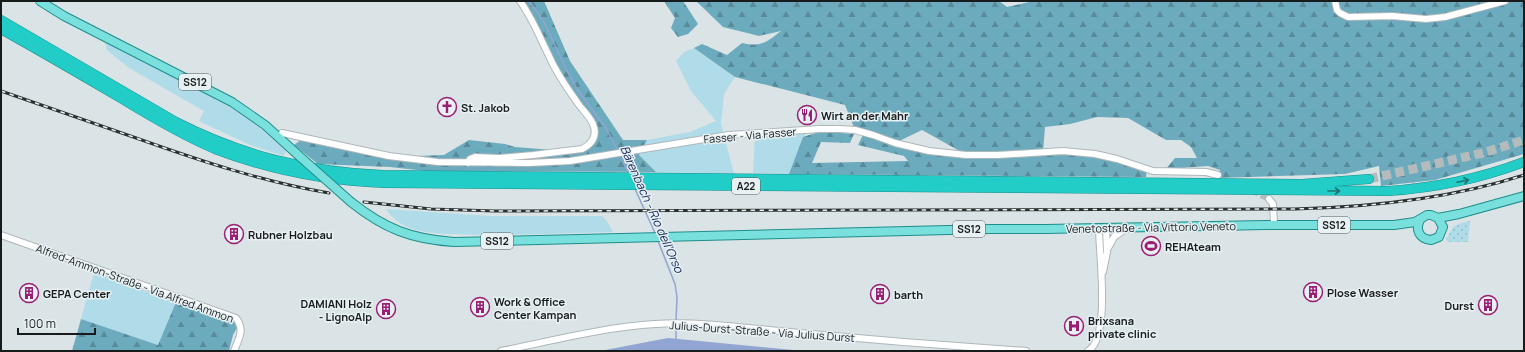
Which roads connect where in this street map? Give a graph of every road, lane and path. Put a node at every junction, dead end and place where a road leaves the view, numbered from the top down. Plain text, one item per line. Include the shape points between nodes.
1 (40, 1) edge
2 (520, 1) edge
3 (1335, 1) edge
4 (1505, 1) edge
5 (1, 20) edge
6 (1, 28) edge
7 (279, 137) junction
8 (1524, 162) edge
9 (468, 163) junction
10 (1218, 176) dead end
11 (1369, 179) tunnel mouth
12 (1524, 196) edge
13 (1269, 199) dead end
14 (1459, 214) junction
15 (1438, 218) junction
16 (1420, 220) junction
17 (1274, 225) junction
18 (1394, 225) junction
19 (1128, 227) junction
20 (1443, 227) junction
21 (1102, 228) junction
22 (1418, 232) junction
23 (1, 235) edge
24 (1107, 252) junction
25 (1102, 279) junction
26 (234, 351) edge
27 (501, 351) edge
28 (1026, 351) edge
29 (1090, 351) edge

1 - 7 main road, SS12 via 64,16 232,102
2 - 9 street via 537,28 550,59 591,120 594,128 592,142 576,150 499,158 475,157
3 - 4 street via 1337,10 1348,18 1392,16 1426,20
5 - 11 highway, A22 via 194,131 257,156 330,172 383,176 1286,184
6 -> 8 highway, A22 via 172,128 215,148 275,168 350,181 1388,191 1432,187 1471,179
7 - 9 street, Fasser - Via Fasser via 282,133 388,156
7 - 21 main road, Venetostraße - Via Vittorio Veneto / SS12, bridge via 368,215 392,229 438,241
9 - 10 street, Fasser - Via Fasser via 570,161 729,135 827,129 854,130 930,151 998,156 1063,151 1094,154 1153,170 1206,172
12 - 14 main road, Venetostraße - Via Vittorio Veneto / SS12
13 - 17 street via 1273,204
14 - 15 main road, Venetostraße - Via Vittorio Veneto / SS12
14 - 20 main road, Venetostraße - Via Vittorio Veneto / SS12
15 - 16 main road, Venetostraße - Via Vittorio Veneto / SS12 via 1427,215
15 - 20 main road
16 - 18 main road, Venetostraße - Via Vittorio Veneto / SS12
16 - 22 main road
17 - 18 main road, Venetostraße - Via Vittorio Veneto / SS12
17 - 19 main road, Venetostraße - Via Vittorio Veneto / SS12
18 - 22 main road, Venetostraße - Via Vittorio Veneto / SS12
19 - 21 main road, Venetostraße - Via Vittorio Veneto / SS12
19 - 24 street via 1114,237
20 - 22 main road, Venetostraße - Via Vittorio Veneto / SS12 via 1441,234 1433,240 1425,239
21 - 24 street
21 - 25 street via 1099,250
23 - 26 street, Alfred-Ammon-Straße - Via Alfred Ammon via 236,318 241,331
24 - 25 street
25 - 29 street via 1099,335
27 - 28 street, Julius-Durst-Straße - Via Julius Durst via 616,328 656,324 712,325

